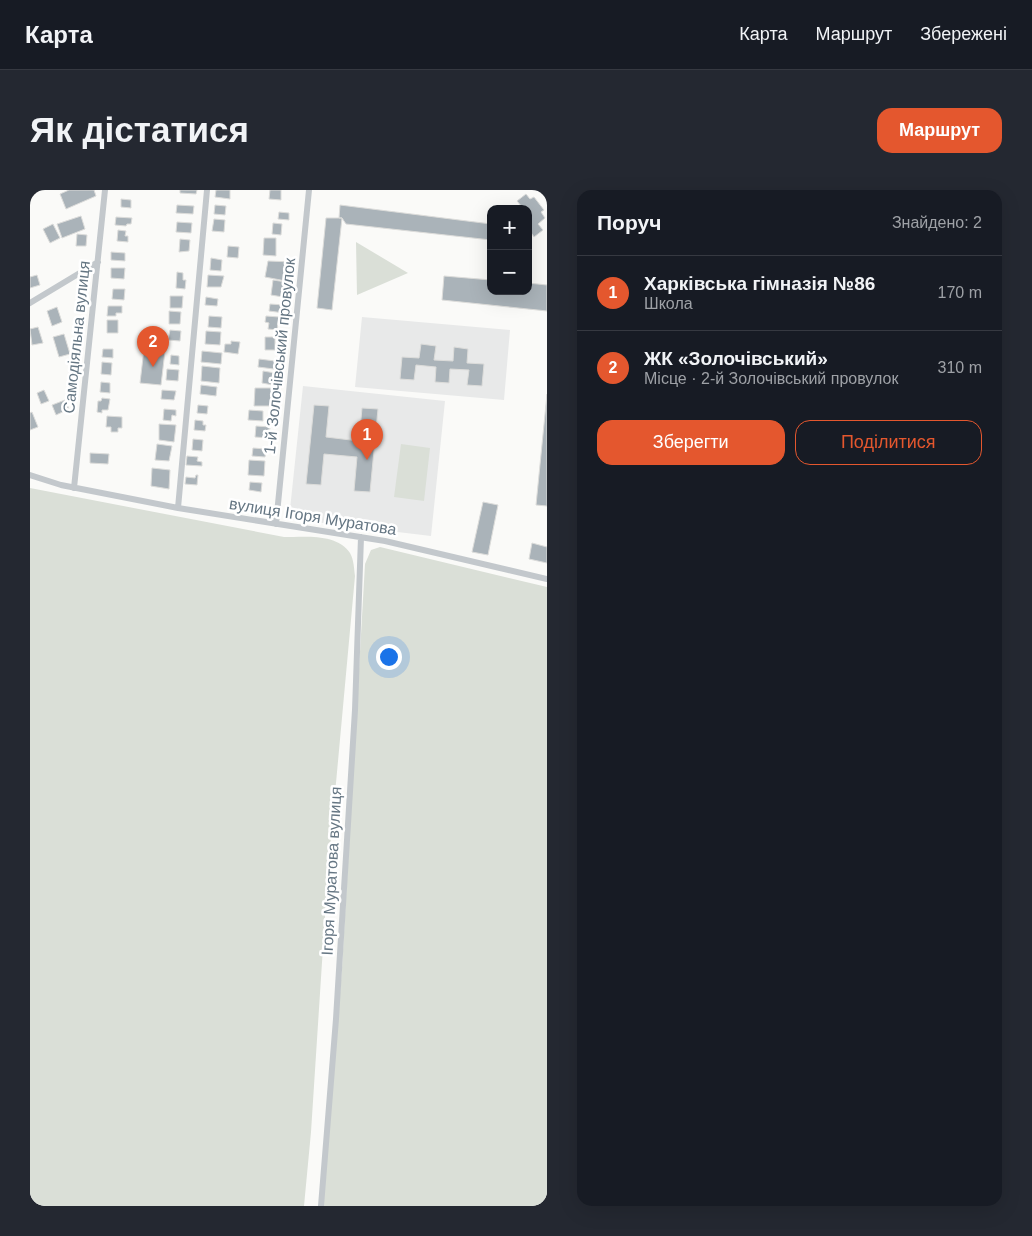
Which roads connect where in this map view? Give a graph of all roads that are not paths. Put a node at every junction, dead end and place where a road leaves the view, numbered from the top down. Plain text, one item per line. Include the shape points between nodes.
1 (105, 190) edge
2 (206, 190) edge
3 (309, 190) edge
4 (98, 262) junction
5 (30, 303) edge
6 (30, 475) edge
7 (74, 488) junction
8 (178, 508) junction
9 (276, 524) junction
10 (362, 537) junction
11 (547, 579) edge
12 (321, 1206) edge

1 - 4 street, Самодіяльна вулиця
2 - 8 street
3 - 9 street, 1-й Золочівський провулок
4 - 5 street
4 - 7 street, Самодіяльна вулиця
6 - 7 street, вулиця Ігоря Муратова
7 - 8 street, вулиця Ігоря Муратова
8 - 9 street, вулиця Ігоря Муратова
9 - 10 street, вулиця Ігоря Муратова
10 - 11 street, вулиця Ігоря Муратова
10 - 12 street, Ігоря Муратова вулиця via 336,1019

